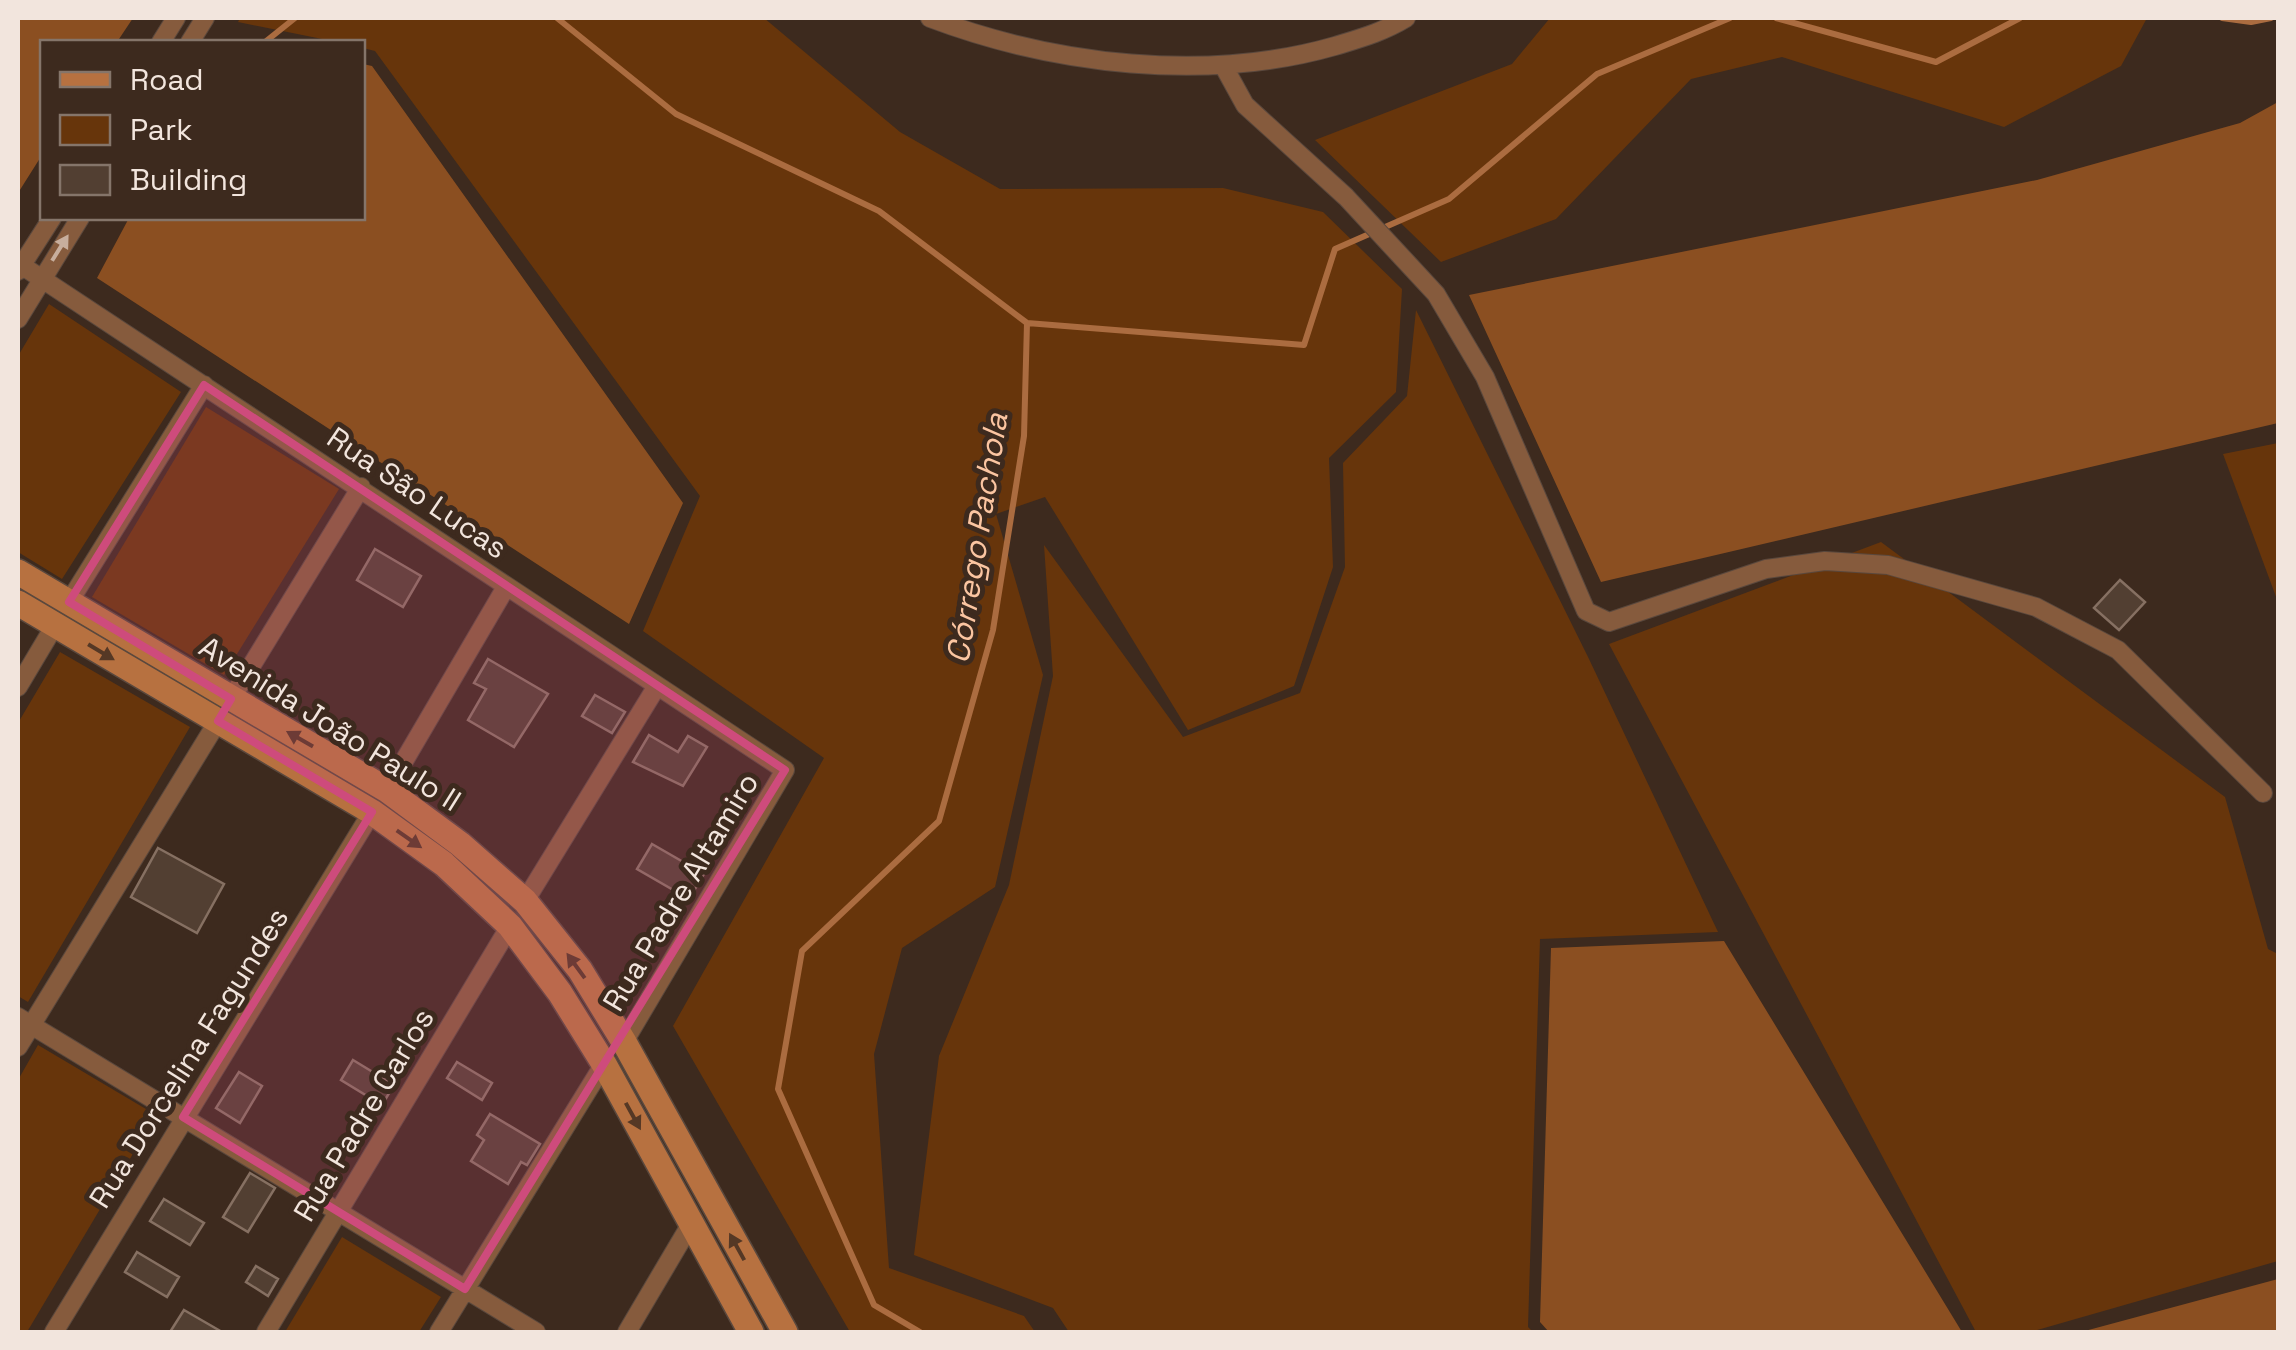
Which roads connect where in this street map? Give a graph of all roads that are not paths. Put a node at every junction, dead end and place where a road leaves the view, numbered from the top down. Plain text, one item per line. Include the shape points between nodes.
1 (176, 18) edge
2 (206, 18) edge
3 (930, 18) edge
4 (1406, 18) edge
5 (162, 40) edge
6 (191, 40) edge
7 (1223, 65) junction
8 (51, 220) edge
9 (79, 220) edge
10 (19, 266) edge
11 (42, 278) junction
12 (18, 319) edge
13 (204, 386) junction
14 (361, 487) junction
15 (18, 572) edge
16 (506, 587) junction
17 (69, 602) junction
18 (18, 603) edge
19 (55, 625) junction
20 (657, 686) junction
21 (18, 687) edge
22 (224, 710) junction
23 (784, 770) joint
24 (386, 790) junction
25 (2263, 792) dead end
26 (372, 812) junction
27 (525, 900) junction
28 (510, 926) junction
29 (24, 1021) edge
30 (624, 1042) junction
31 (18, 1047) edge
32 (604, 1064) junction
33 (183, 1117) junction
34 (338, 1212) junction
35 (692, 1222) junction
36 (465, 1289) junction
37 (54, 1332) edge
38 (266, 1332) edge
39 (439, 1332) edge
40 (536, 1332) edge
41 (627, 1332) edge
42 (751, 1332) edge
43 (784, 1332) edge

1 - 5 street
2 - 6 street
3 - 7 street via 1051,52
4 - 7 street via 1385,32 1303,55
7 - 25 street via 1245,105 1436,294 1484,377 1586,611 1609,622 1766,568 1825,561 1888,565 2036,608 2118,650
8 - 10 street
11 -> 9 street
10 - 11 street, Rua São Lucas
11 - 12 street
11 - 13 street, Rua São Lucas
13 - 14 street, Rua São Lucas
13 - 17 street
14 - 16 street, Rua São Lucas
14 - 22 street
15 - 17 street, Avenida João Paulo II
16 - 20 street, Rua São Lucas
16 - 24 street
17 - 22 street, Avenida João Paulo II
18 - 19 street, Avenida João Paulo II
19 - 21 street
19 -> 22 street, Avenida João Paulo II
20 - 23 street, Rua São Lucas
20 - 27 street
24 -> 22 street, Avenida João Paulo II
22 - 26 street, Avenida João Paulo II
22 - 29 street
23 - 30 street, Rua Padre Altamiro
24 - 26 street
24 - 27 street, Avenida João Paulo II
26 -> 28 street, Avenida João Paulo II via 444,864
26 - 33 street, Rua Dorcelina Fagundes
30 -> 27 street, Avenida João Paulo II via 580,970
28 - 32 street, Avenida João Paulo II
28 - 34 street, Rua Padre Carlos
29 - 31 street
29 - 33 street
30 - 32 street
43 -> 30 street, Avenida João Paulo II
32 -> 35 street, Avenida João Paulo II
32 - 36 street
33 - 34 street
33 - 37 street, Rua Dorcelina Fagundes
34 - 36 street
34 - 38 street, Rua Padre Carlos
35 - 41 street
35 - 42 street, Avenida João Paulo II
36 - 39 street
36 - 40 street

